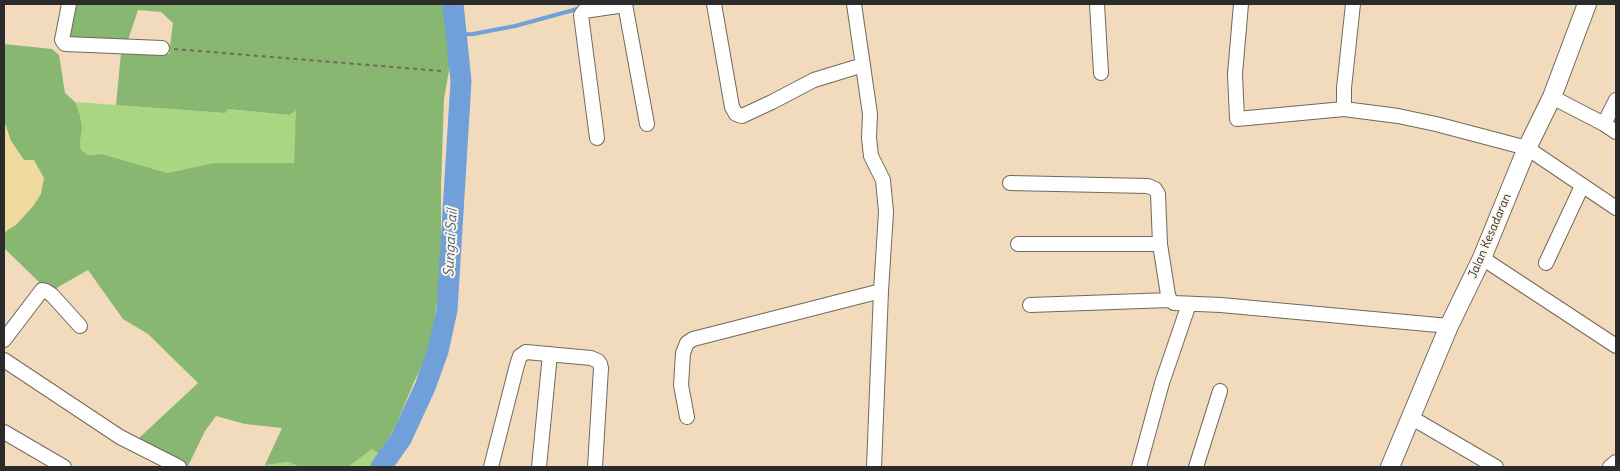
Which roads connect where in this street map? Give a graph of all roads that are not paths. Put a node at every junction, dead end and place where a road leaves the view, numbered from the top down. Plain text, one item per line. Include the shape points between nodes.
1 (69, 4) edge
2 (714, 4) edge
3 (854, 4) edge
4 (1097, 4) edge
5 (1241, 4) edge
6 (1352, 4) edge
7 (1587, 4) edge
8 (625, 5) edge
9 (162, 48) road end
10 (863, 65) junction
11 (1101, 73) dead end
12 (1552, 97) junction
13 (1616, 100) edge
14 (1344, 109) junction
15 (647, 124) dead end
16 (1604, 124) junction
17 (1616, 132) edge
18 (597, 138) dead end
19 (1527, 148) junction
20 (1010, 183) dead end
21 (1582, 186) junction
22 (1616, 208) edge
23 (1018, 244) dead end
24 (1160, 244) junction
25 (1482, 258) junction
26 (1546, 263) dead end
27 (881, 291) junction
28 (1170, 300) junction
29 (1189, 304) junction
30 (1030, 305) dead end
31 (80, 326) dead end
32 (1450, 326) junction
33 (4, 340) edge
34 (1616, 346) edge
35 (550, 354) junction
36 (4, 360) edge
37 (1220, 391) dead end
38 (687, 417) dead end
39 (1412, 418) junction
40 (4, 432) edge
41 (1616, 462) edge
42 (64, 467) edge
43 (179, 467) edge
44 (491, 467) edge
45 (540, 467) edge
46 (595, 467) edge
47 (874, 467) edge
48 (1139, 467) edge
49 (1196, 467) edge
50 (1390, 467) edge
51 (1496, 467) edge
52 (1610, 467) edge

1 - 9 street via 62,40 65,44
2 - 10 street via 732,107 739,116 814,80
3 - 10 street
4 - 11 street
5 - 14 street via 1234,74 1237,119
6 - 14 street
7 - 12 street, Jalan Kesadaran
8 - 15 street
8 - 18 street via 584,11 581,15
10 - 27 street via 870,114 871,156 884,180 886,212
12 - 16 street
12 - 19 street, Jalan Kesadaran
13 - 16 street
14 - 19 street via 1436,124
16 - 17 street
19 - 21 street
19 - 25 street, Jalan Kesadaran
20 - 24 street via 1152,187 1158,194
21 - 22 street
21 - 26 street
23 - 24 street
24 - 28 street
25 - 32 street, Jalan Kesadaran
25 - 34 street
27 - 38 street via 687,343 681,385
27 - 47 street
28 - 29 street
28 - 30 street
29 - 32 street
29 - 48 street via 1162,383
31 - 33 street via 52,295 42,290
32 - 39 street, Jalan Kesadaran
35 - 44 street via 526,352 520,356
35 - 45 street
35 - 46 street via 591,358 600,364
36 - 43 street via 120,437
37 - 49 street
39 - 50 street, Jalan Kesadaran
39 - 51 street
40 - 42 street
41 - 52 street

